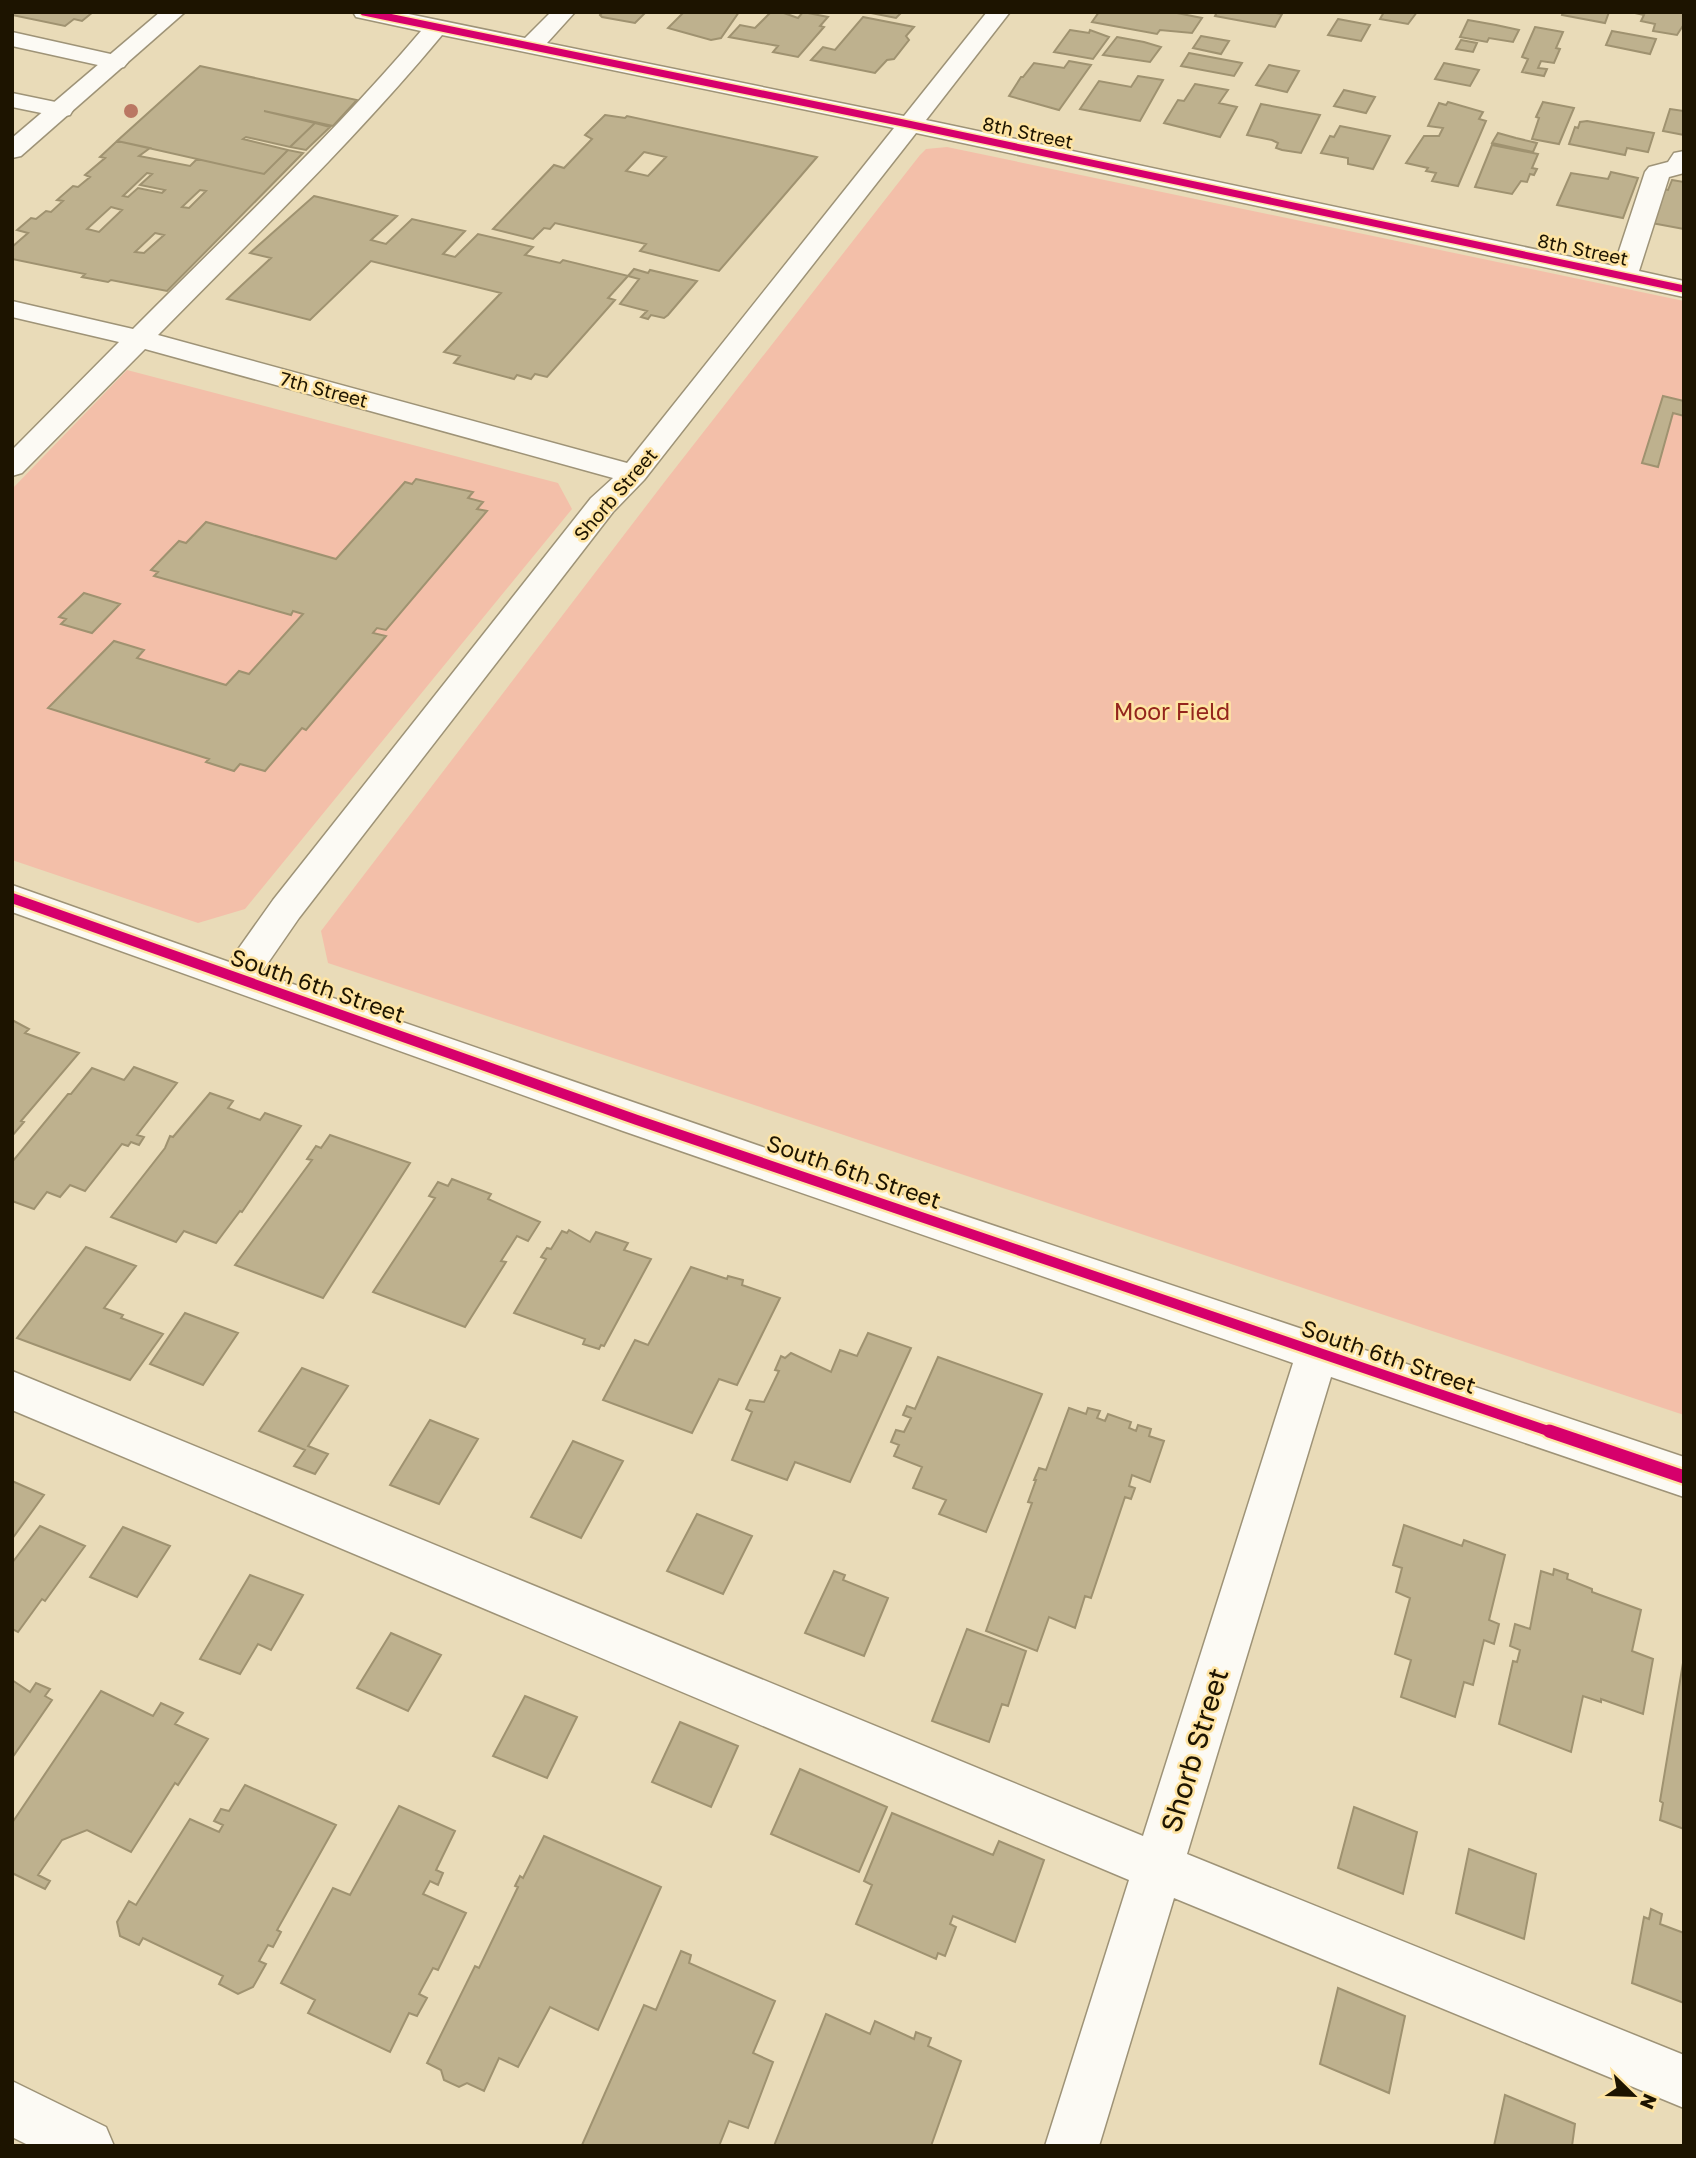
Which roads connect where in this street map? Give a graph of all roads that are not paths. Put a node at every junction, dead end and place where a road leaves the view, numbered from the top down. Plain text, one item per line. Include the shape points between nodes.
1 (174, 12) edge
2 (364, 12) edge
3 (546, 12) edge
4 (564, 12) edge
5 (999, 12) edge
6 (438, 22) edge
7 (12, 39) edge
8 (521, 44) junction
9 (116, 62) junction
10 (12, 100) edge
11 (61, 110) junction
12 (908, 124) junction
13 (12, 152) edge
14 (1683, 158) edge
15 (1625, 276) junction
16 (1684, 289) edge
17 (12, 309) edge
18 (140, 339) junction
19 (12, 467) edge
20 (634, 474) junction
21 (12, 898) edge
22 (237, 979) junction
23 (1317, 1354) junction
24 (12, 1390) edge
25 (1684, 1477) edge
26 (1158, 1867) junction
27 (1684, 2082) edge
28 (12, 2108) edge
29 (87, 2146) edge
30 (1072, 2146) edge

1 - 9 street
2 - 6 street, 8th Street
3 - 8 street
4 - 8 street
5 - 12 street, Shorb Street
6 - 8 street, 8th Street
6 - 18 street via 399,72
7 - 9 street
8 - 12 street, 8th Street
9 - 11 street
10 - 11 street
11 - 13 street
12 - 15 street, 8th Street
12 - 20 street, Shorb Street
14 - 15 street via 1678,167 1658,172
15 - 16 street, 8th Street
17 - 18 street, 7th Street
18 - 19 street
18 - 20 street, 7th Street
20 - 22 street, Shorb Street via 602,505 286,909
21 - 22 street, South 6th Street
22 - 23 street, South 6th Street
23 - 25 street, South 6th Street
23 - 26 street, Shorb Street
24 - 26 street
26 - 27 street
26 - 30 street, Shorb Street
28 - 29 street

